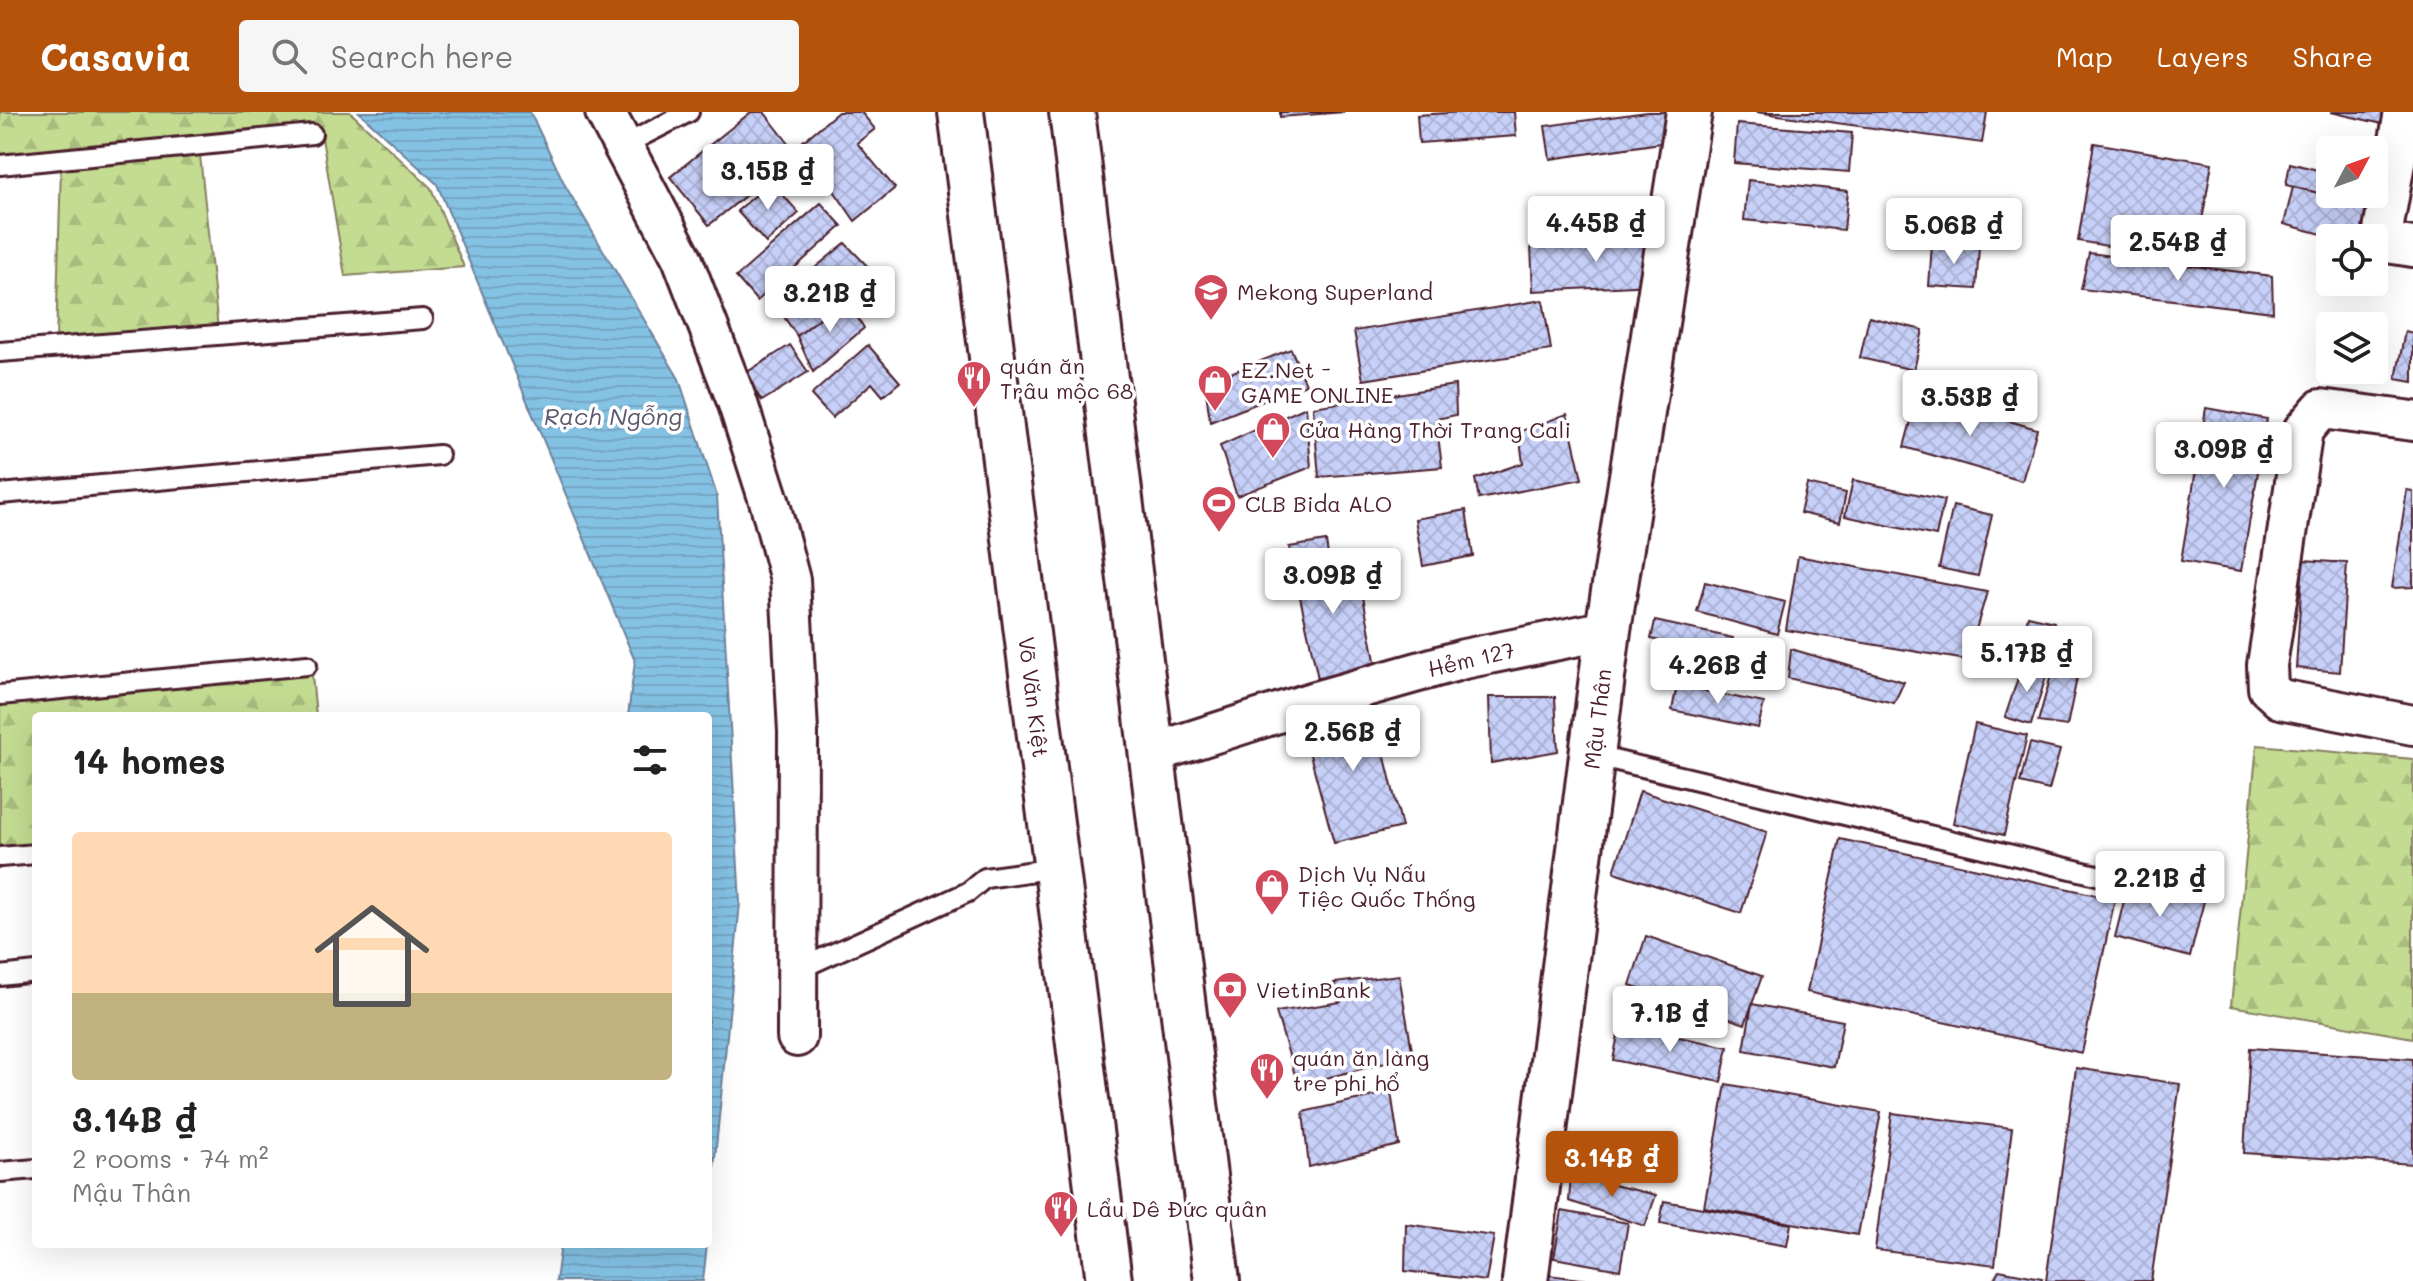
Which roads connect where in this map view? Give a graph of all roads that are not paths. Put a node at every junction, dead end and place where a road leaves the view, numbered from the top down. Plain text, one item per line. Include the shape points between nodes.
1 (605, 112) edge
2 (689, 112) edge
3 (961, 112) edge
4 (1072, 112) edge
5 (1689, 112) edge
6 (2404, 112) edge
7 (312, 134) dead end
8 (624, 145) junction
9 (0, 165) edge
10 (2413, 247) edge
11 (423, 319) dead end
12 (0, 352) edge
13 (2413, 421) edge
14 (439, 455) dead end
15 (0, 494) edge
16 (1608, 630) junction
17 (307, 665) dead end
18 (0, 695) edge
19 (2413, 725) edge
20 (1153, 753) junction
21 (1592, 755) junction
22 (32, 854) edge
23 (0, 857) edge
24 (1056, 868) junction
25 (2105, 877) dead end
26 (797, 970) junction
27 (32, 972) edge
28 (0, 976) edge
29 (797, 1037) dead end
30 (32, 1169) edge
31 (0, 1172) edge
32 (1109, 1281) edge
33 (1217, 1281) edge
34 (1525, 1281) edge

1 - 8 street
2 - 8 lane
3 - 24 main road, Võ Văn Kiệt
4 - 20 main road
5 - 16 main road, Mậu Thân
6 - 10 street via 2381,242
7 - 9 lane
8 - 26 street via 682,258 738,404 790,580 798,732
11 - 12 lane
13 - 19 street via 2321,409 2303,430 2267,665 2268,688 2280,699
14 - 15 lane
16 - 20 street, Hẻm 127 via 1464,659
16 - 21 main road, Mậu Thân
17 - 18 lane
20 - 33 main road
21 - 25 lane
21 - 34 main road, Mậu Thân
22 - 23 lane
24 - 26 lane via 985,878 968,892
24 - 32 main road, Võ Văn Kiệt
26 - 29 street
27 - 28 lane
30 - 31 lane

